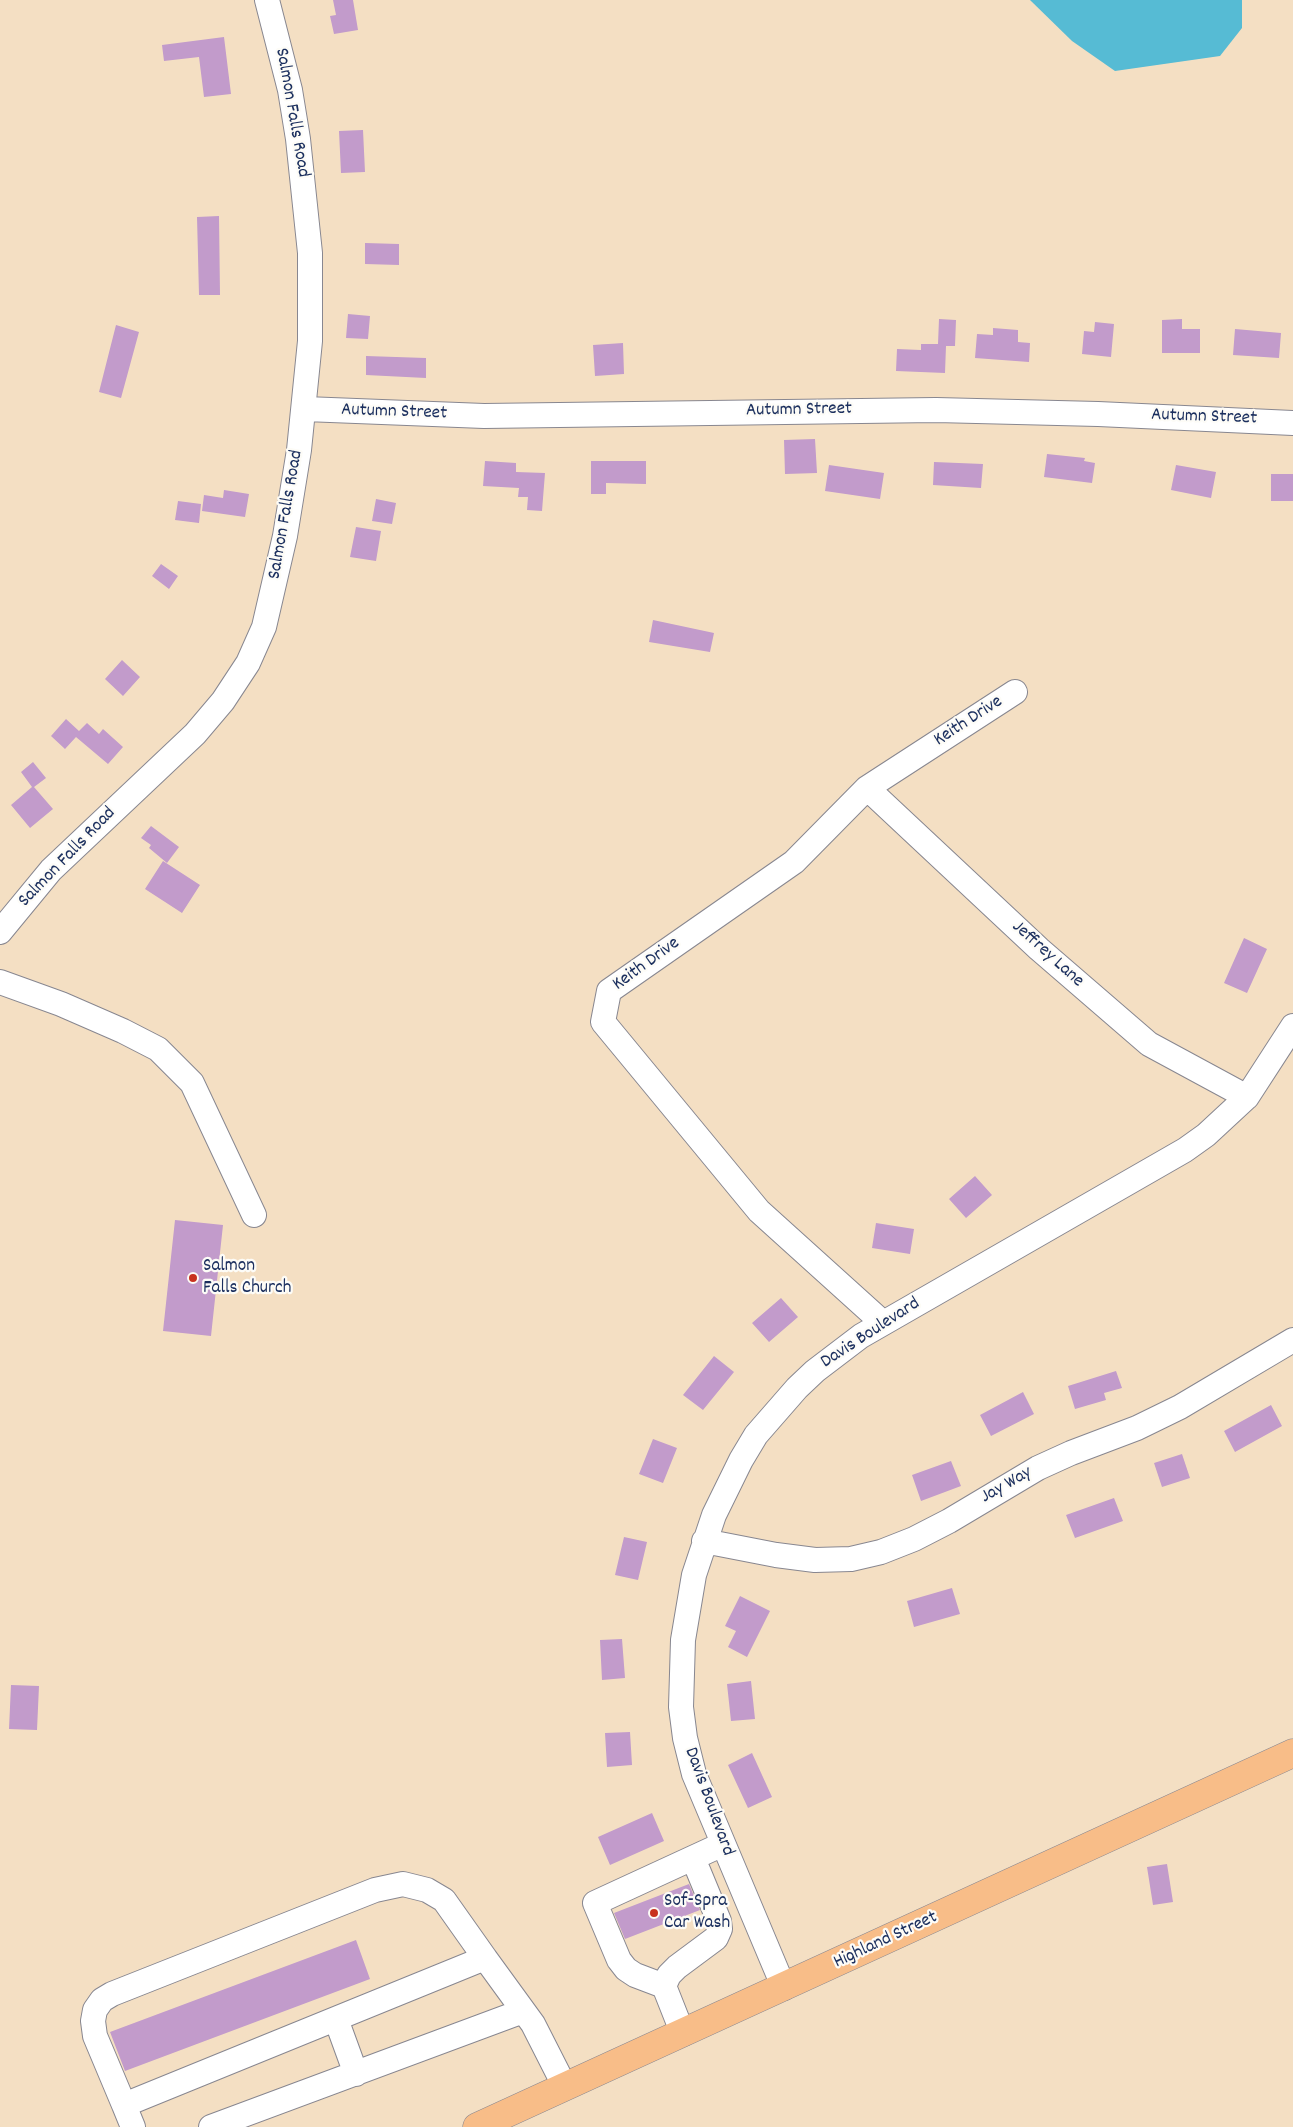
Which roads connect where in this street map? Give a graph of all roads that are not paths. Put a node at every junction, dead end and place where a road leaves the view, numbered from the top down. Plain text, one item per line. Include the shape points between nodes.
1 (268, 0) edge
2 (305, 410) junction
3 (1293, 423) edge
4 (1015, 692) dead end
5 (867, 788) junction
6 (0, 932) edge
7 (0, 982) edge
8 (1293, 1026) edge
9 (1247, 1097) junction
10 (254, 1215) dead end
11 (883, 1323) junction
12 (1293, 1340) edge
13 (704, 1541) junction
14 (1293, 1753) edge
15 (722, 1844) junction
16 (693, 1858) junction
17 (485, 1958) junction
18 (664, 1986) junction
19 (784, 1988) junction
20 (523, 2011) junction
21 (336, 2019) junction
22 (683, 2034) junction
23 (356, 2074) junction
24 (565, 2087) junction
25 (124, 2105) junction
26 (133, 2127) edge
27 (211, 2127) edge
28 (477, 2127) edge

1 - 2 street, Salmon Falls Road via 290,90 306,203 310,254 310,342
2 - 3 street, Autumn Street via 484,416 936,410
2 - 6 street, Salmon Falls Road via 286,536 264,627 248,663 195,734 51,870
4 - 5 street, Keith Drive
5 - 9 street, Jeffrey Lane via 1039,949 1149,1044
5 - 11 street, Keith Drive via 794,862 609,991 603,1022 759,1211
7 - 10 street via 61,1004 158,1049 192,1083
8 - 9 street, Davis Boulevard
9 - 11 street, Davis Boulevard via 1206,1135 1184,1150
11 - 13 street, Davis Boulevard via 815,1371 776,1410 741,1460
12 - 13 street, Jay Way via 1180,1407 1038,1468 949,1521 881,1552 851,1559 815,1560
13 - 15 street, Davis Boulevard via 684,1631 681,1707 694,1774
14 - 19 highway, Highland Street
15 - 16 street
15 - 19 street, Davis Boulevard
16 - 18 street via 720,1929 716,1938 669,1975
16 - 18 street via 595,1903 626,1969
17 - 20 street
17 - 21 street
17 - 25 street via 444,1900 427,1890 403,1884 375,1890 112,1994 102,2000 93,2021 95,2036
18 - 22 street
19 - 22 highway, Highland Street
20 - 23 street
20 - 24 street
21 - 23 street
21 - 25 street
22 - 24 highway, Highland Street
23 - 27 street
24 - 28 highway, Highland Street
25 - 26 street

